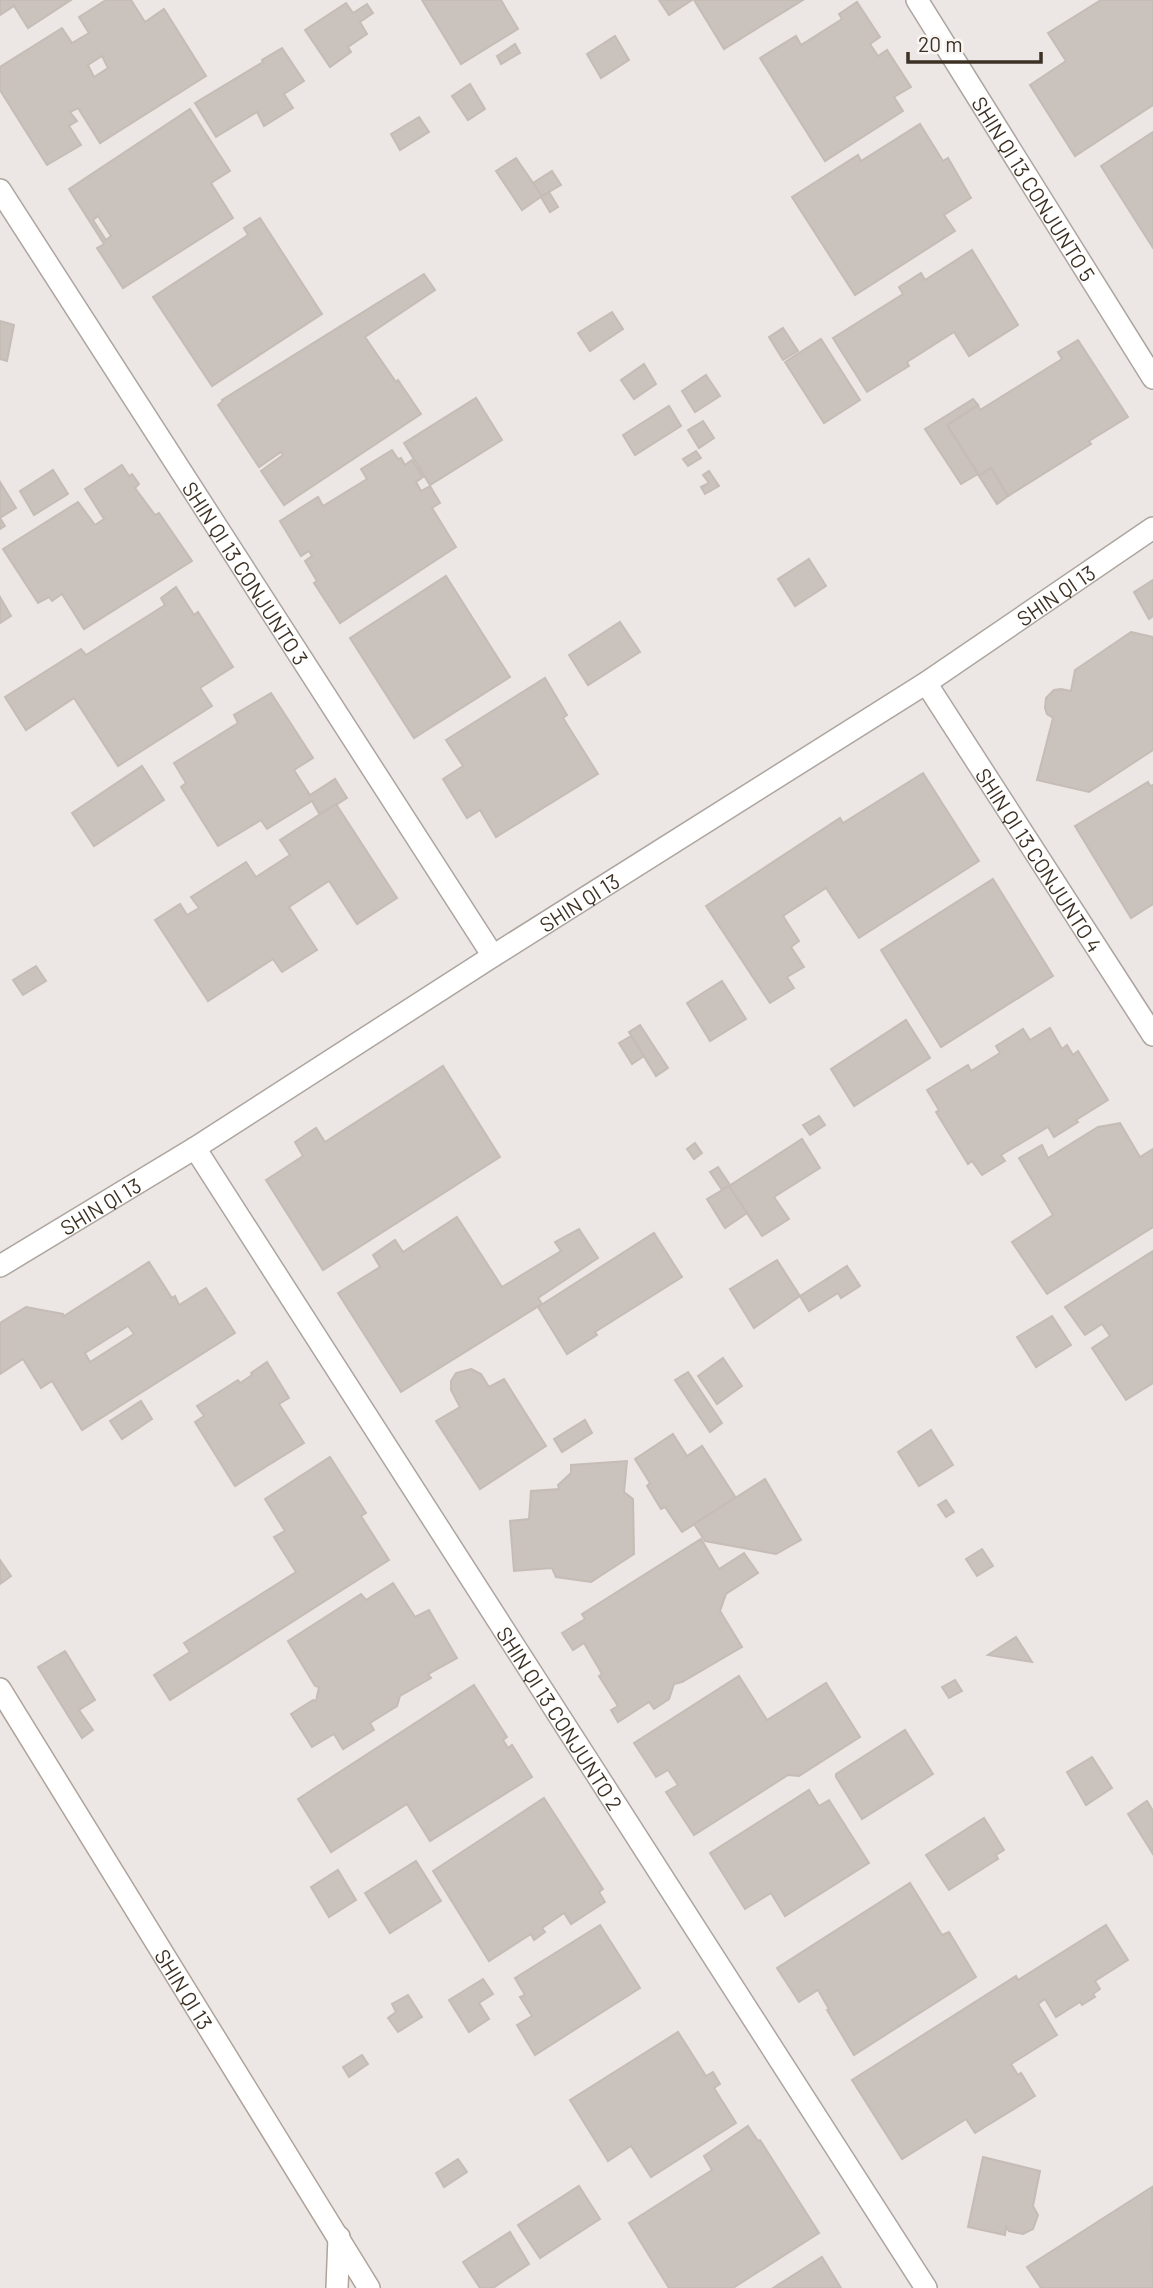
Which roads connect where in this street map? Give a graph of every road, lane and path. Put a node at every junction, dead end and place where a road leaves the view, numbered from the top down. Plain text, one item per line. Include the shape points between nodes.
1 (917, 0) edge
2 (0, 190) edge
3 (1153, 378) edge
4 (1153, 528) edge
5 (926, 683) junction
6 (493, 956) junction
7 (1153, 1035) edge
8 (195, 1148) junction
9 (0, 1266) edge
10 (0, 1689) edge
11 (339, 2237) junction
12 (337, 2288) edge
13 (369, 2288) edge
14 (926, 2288) edge

1 - 3 street, SHIN QI 13 CONJUNTO 5
2 - 6 street, SHIN QI 13 CONJUNTO 3
4 - 5 street, SHIN QI 13
5 - 6 street, SHIN QI 13
5 - 7 street, SHIN QI 13 CONJUNTO 4
6 - 8 street, SHIN QI 13
8 - 9 street, SHIN QI 13
8 - 14 street, SHIN QI 13 CONJUNTO 2
10 - 11 street, SHIN QI 13
11 - 12 street
11 - 13 street, SHIN QI 13

